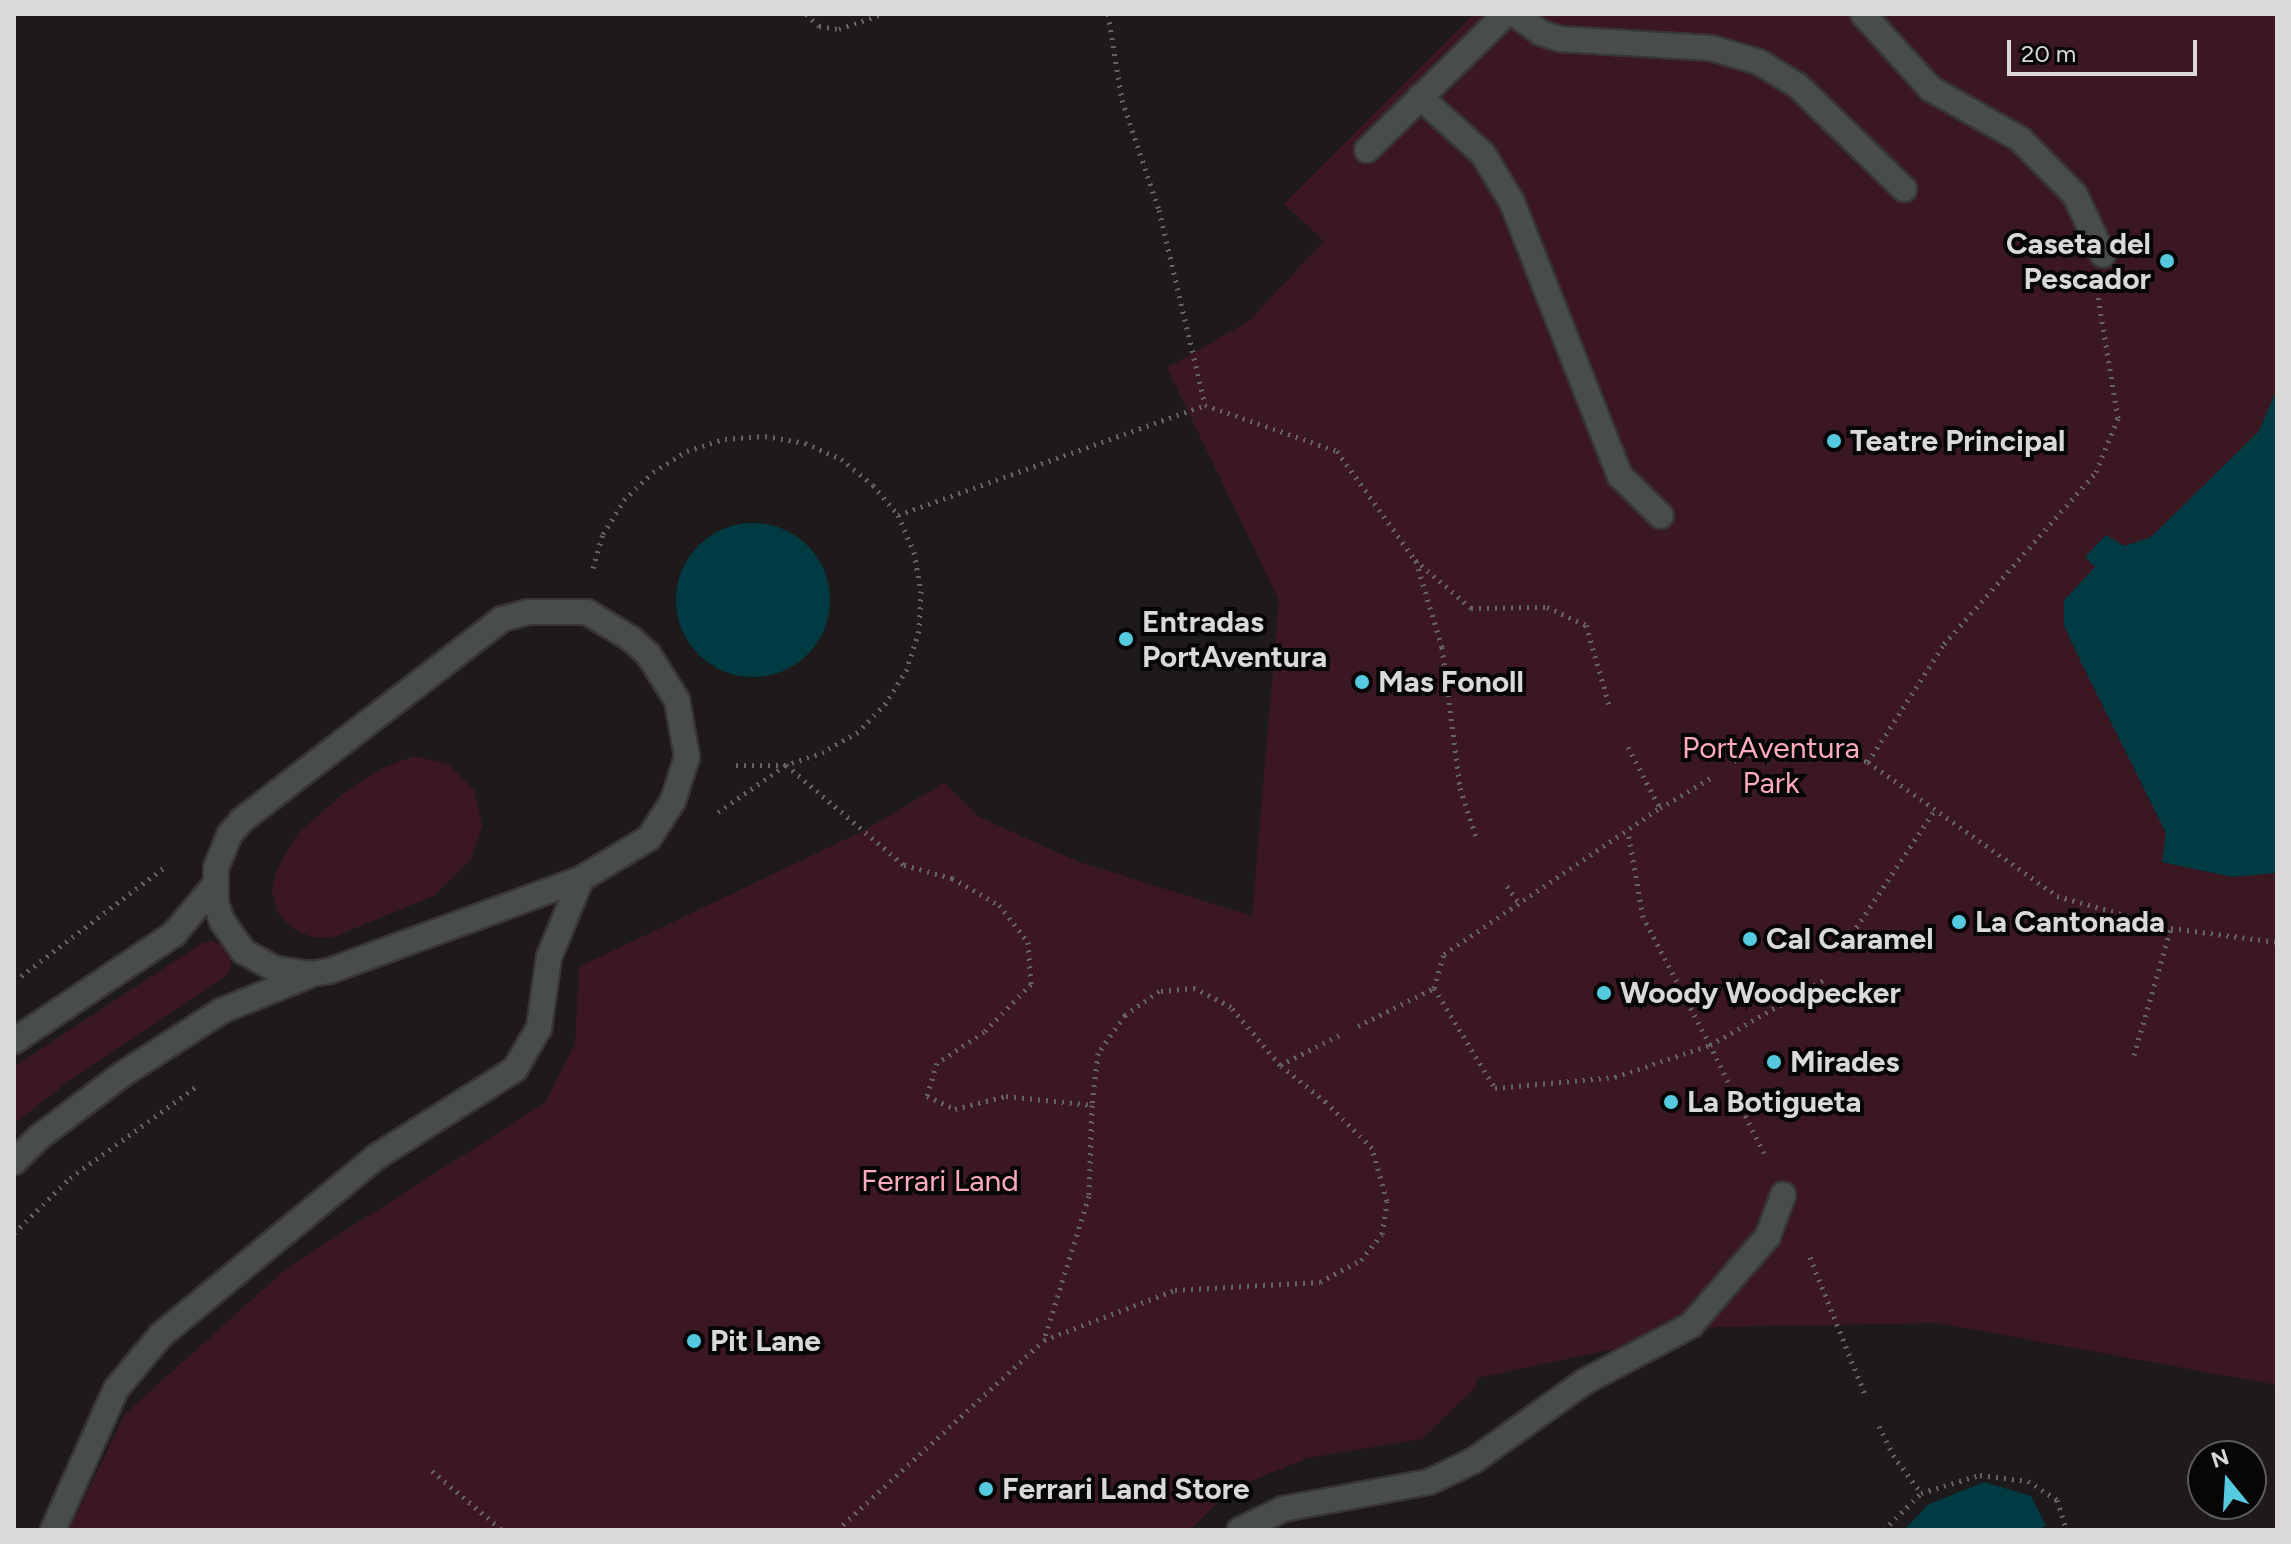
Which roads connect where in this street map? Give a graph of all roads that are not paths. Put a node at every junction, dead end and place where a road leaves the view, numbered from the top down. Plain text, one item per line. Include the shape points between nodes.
1 (1506, 14) edge
2 (1515, 14) edge
3 (1863, 14) edge
4 (1420, 97) junction
5 (1367, 150) dead end
6 (1904, 189) dead end
7 (2103, 255) dead end
8 (1661, 516) dead end
9 (581, 879) junction
10 (214, 886) junction
11 (311, 974) junction
12 (14, 1041) edge
13 (14, 1162) edge
14 (1783, 1195) dead end
15 (53, 1530) edge
16 (1240, 1530) edge

1 - 4 lane
2 - 6 lane via 1560,39 1711,48 1759,62 1798,86
3 - 7 lane via 1931,89 2020,139 2075,195
4 - 5 lane
4 - 8 lane via 1483,154 1512,202 1620,476
9 - 10 lane via 649,838 673,801 687,757 677,700 630,638 587,612 528,612 502,619 242,820 222,850
9 - 11 lane
9 - 15 lane via 549,957 539,1028 515,1069 376,1157 161,1335 116,1389
10 - 11 lane via 222,921 243,951 275,969
10 - 12 lane via 174,934
11 - 13 lane via 208,1019 123,1074
14 - 16 lane via 1768,1236 1691,1325 1584,1382 1473,1461 1429,1482 1283,1509

